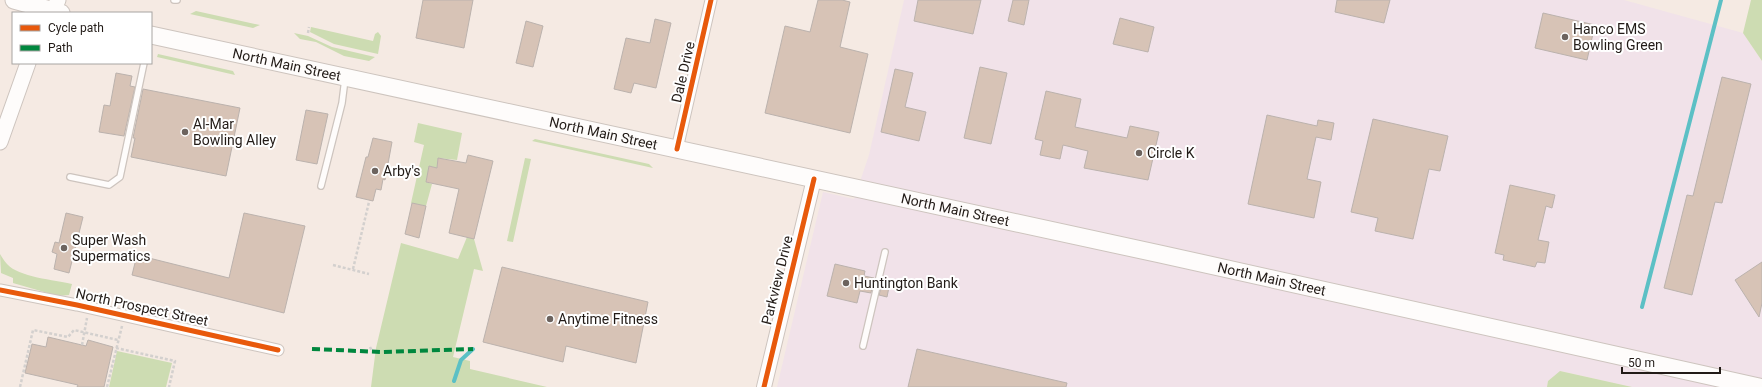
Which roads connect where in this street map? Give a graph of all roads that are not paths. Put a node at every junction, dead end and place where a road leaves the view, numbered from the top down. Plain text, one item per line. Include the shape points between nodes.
1 (14, 0) edge
2 (711, 0) edge
3 (56, 9) edge
4 (152, 35) edge
5 (28, 64) edge
6 (144, 64) edge
7 (345, 77) junction
8 (0, 142) edge
9 (677, 149) junction
10 (70, 177) dead end
11 (814, 179) junction
12 (321, 186) dead end
13 (885, 252) dead end
14 (0, 290) edge
15 (863, 346) dead end
16 (278, 350) dead end
17 (764, 387) edge
18 (1759, 387) edge

1 - 3 main road
2 - 9 street, Dale Drive
4 - 7 main road, North Main Street
5 - 8 main road
6 - 10 lane via 120,177 109,185
7 - 9 main road, North Main Street
7 - 12 lane via 342,103
9 - 11 main road, North Main Street
11 - 17 street, Parkview Drive
11 - 18 main road, North Main Street
13 - 15 lane
14 - 16 street, North Prospect Street

